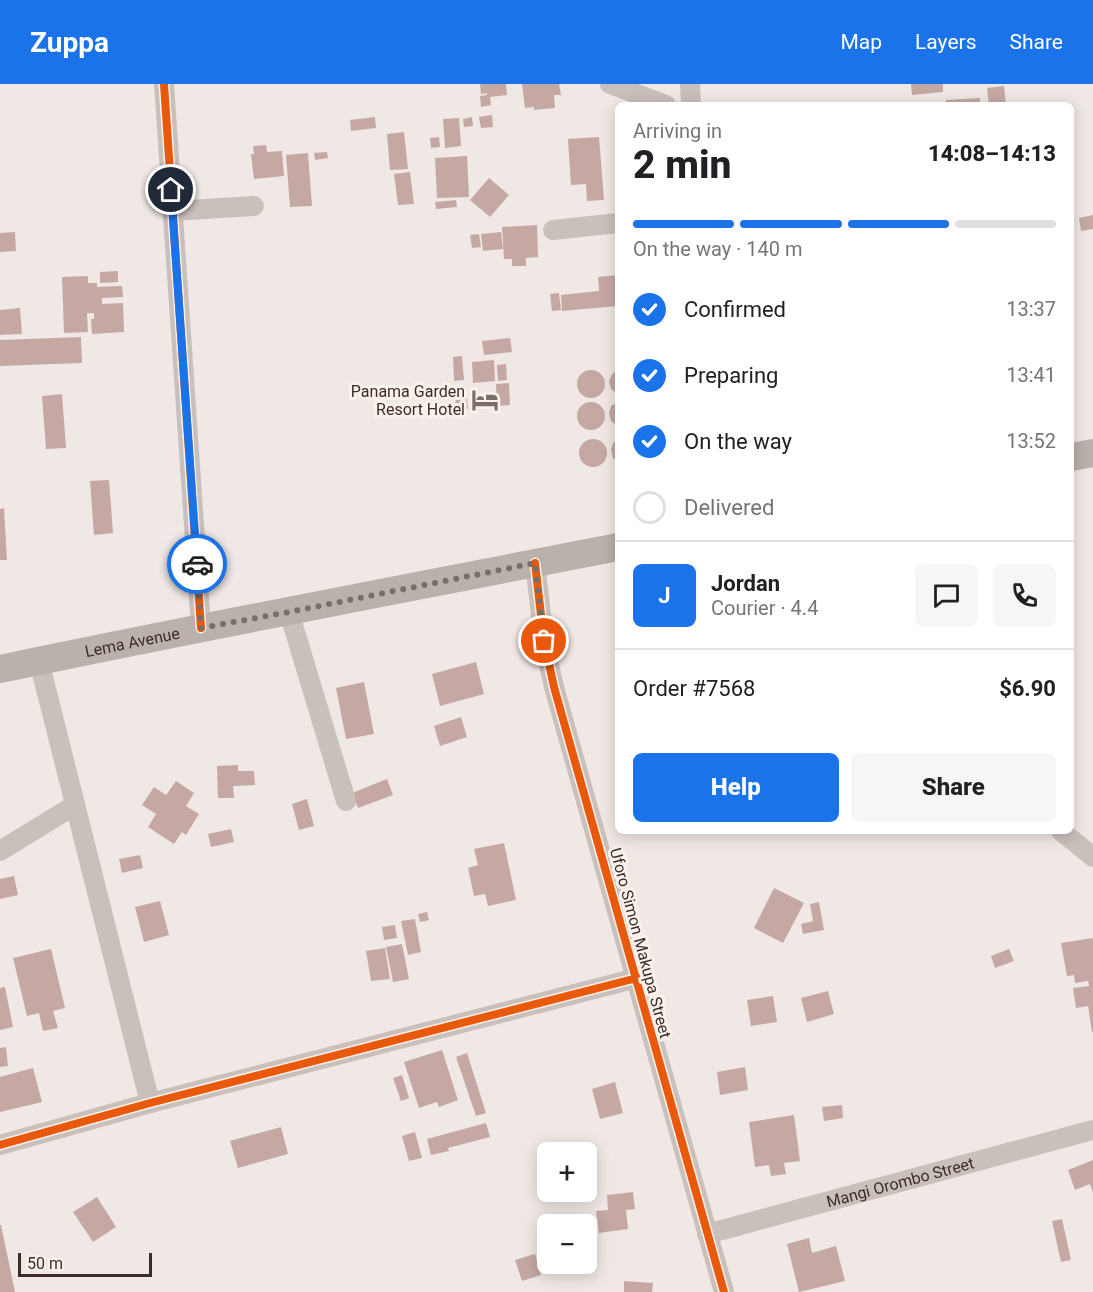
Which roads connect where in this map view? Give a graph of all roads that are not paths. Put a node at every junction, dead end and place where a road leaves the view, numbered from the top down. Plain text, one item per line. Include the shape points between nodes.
1 (164, 84) edge
2 (610, 84) edge
3 (690, 84) edge
4 (658, 102) edge
5 (691, 102) edge
6 (254, 206) dead end
7 (173, 211) junction
8 (615, 223) edge
9 (553, 230) dead end
10 (1093, 453) edge
11 (1074, 457) edge
12 (615, 548) edge
13 (535, 563) junction
14 (289, 612) junction
15 (201, 628) junction
16 (39, 661) junction
17 (0, 669) edge
18 (346, 801) dead end
19 (75, 805) junction
20 (1065, 834) edge
21 (0, 852) edge
22 (1093, 857) edge
23 (637, 978) junction
24 (150, 1103) junction
25 (1093, 1130) edge
26 (0, 1145) edge
27 (707, 1234) junction
28 (724, 1292) edge

1 - 7 street
2 - 4 street
3 - 5 street
6 - 7 street
7 - 15 street
8 - 9 street
10 - 11 main road
12 - 13 main road, Lema Avenue
13 - 14 main road, Lema Avenue
13 - 23 street, Uforo Simon Makupa Street via 544,641 555,687
14 - 15 main road, Lema Avenue
14 - 18 street
15 - 16 main road, Lema Avenue
16 - 17 main road, Lema Avenue
16 - 19 street
19 - 21 street
19 - 24 street
20 - 22 street
23 - 24 street
23 - 27 street, Uforo Simon Makupa Street
24 - 26 street
25 - 27 street, Mangi Orombo Street
27 - 28 street, Uforo Simon Makupa Street

